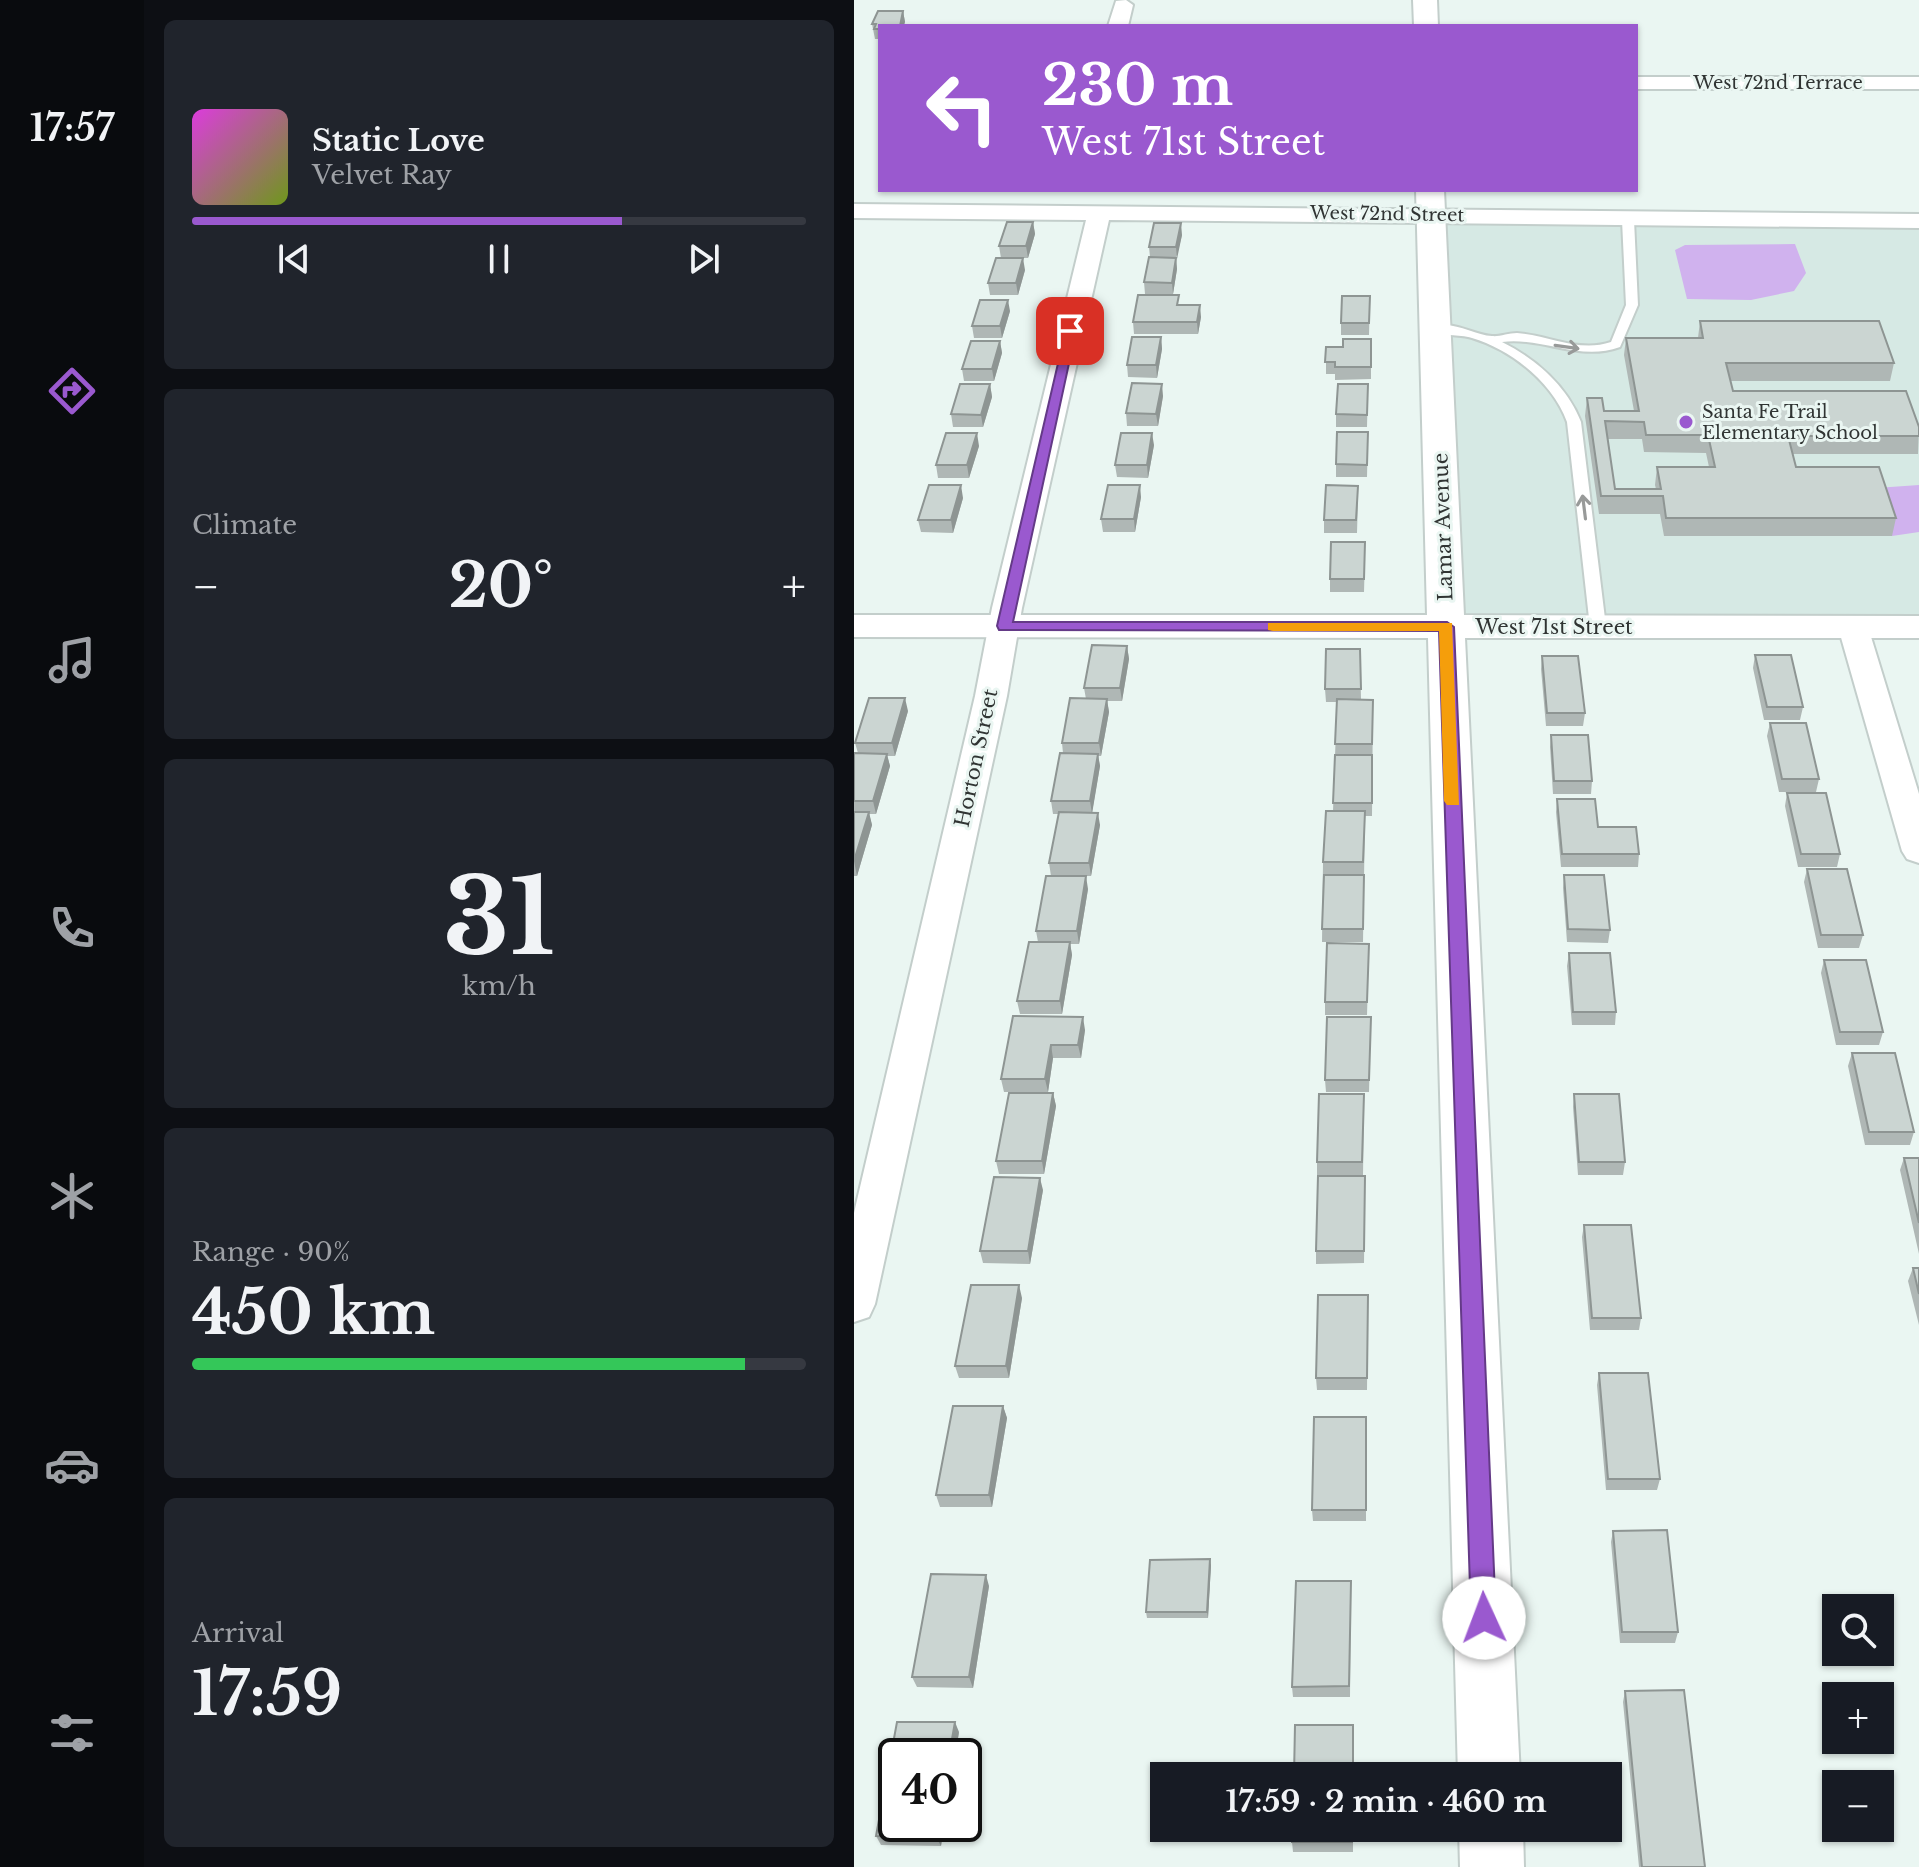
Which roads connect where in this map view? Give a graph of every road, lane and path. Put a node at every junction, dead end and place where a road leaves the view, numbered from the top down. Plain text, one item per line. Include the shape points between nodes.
1 (1425, 0) edge
2 (1123, 5) dead end
3 (1118, 24) edge
4 (1426, 24) edge
5 (1638, 83) edge
6 (1919, 83) edge
7 (1431, 202) edge
8 (1083, 205) edge
9 (854, 211) edge
10 (1628, 220) junction
11 (1919, 221) edge
12 (1437, 329) junction
13 (1491, 341) junction
14 (854, 626) edge
15 (1004, 626) junction
16 (1447, 627) junction
17 (1598, 627) junction
18 (1853, 627) junction
19 (1919, 627) edge
20 (1919, 851) edge
21 (854, 1304) edge
22 (1488, 1762) edge
23 (1491, 1842) edge
24 (1492, 1867) edge

1 - 4 street
2 - 3 street
5 - 6 street, West 72nd Terrace
7 - 8 street, West 72nd Street
7 - 10 street, West 72nd Street
7 - 12 street, Lamar Avenue
8 - 9 street, West 72nd Street
8 - 15 street, Horton Street
10 - 11 street, West 72nd Street
13 -> 10 lane via 1504,338 1585,349 1616,344 1632,305
12 - 13 lane
12 - 16 street, Lamar Avenue
17 -> 13 lane via 1572,413 1548,379
14 - 15 street, West 71st Street
15 - 16 street, West 71st Street
15 - 21 street, Horton Street
16 - 17 street, West 71st Street
16 - 22 street, Lamar Avenue
17 - 18 street, West 71st Street
18 - 19 street, West 71st Street
18 - 20 street
23 - 24 street

